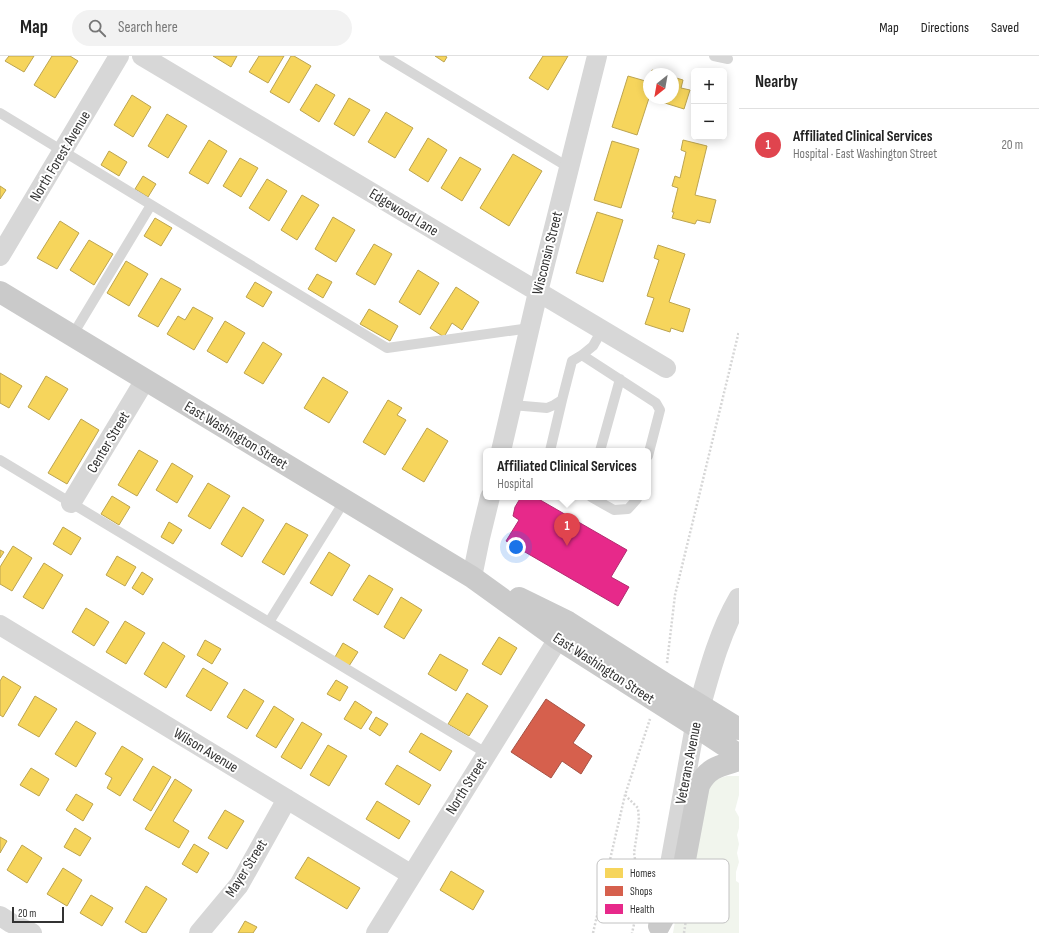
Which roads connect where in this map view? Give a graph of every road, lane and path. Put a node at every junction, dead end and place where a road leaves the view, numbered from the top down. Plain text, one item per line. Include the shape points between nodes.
1 (119, 56) edge
2 (142, 56) edge
3 (384, 56) edge
4 (597, 56) edge
5 (714, 56) edge
6 (728, 59) dead end
7 (0, 113) edge
8 (63, 151) junction
9 (568, 168) junction
10 (151, 204) junction
11 (0, 256) edge
12 (0, 292) edge
13 (538, 292) junction
14 (530, 328) junction
15 (602, 330) junction
16 (739, 331) edge
17 (72, 336) junction
18 (582, 355) junction
19 (666, 368) dead end
20 (620, 379) junction
21 (145, 380) junction
22 (562, 400) junction
23 (512, 405) junction
24 (502, 448) edge
25 (551, 448) edge
26 (601, 448) edge
27 (650, 448) edge
28 (0, 460) edge
29 (345, 500) junction
30 (489, 500) edge
31 (596, 500) edge
32 (636, 500) edge
33 (71, 503) junction
34 (472, 576) junction
35 (739, 599) edge
36 (269, 622) junction
37 (0, 625) edge
38 (558, 639) junction
39 (660, 692) junction
40 (700, 705) junction
41 (695, 726) junction
42 (739, 729) edge
43 (486, 753) junction
44 (738, 758) edge
45 (625, 795) junction
46 (287, 799) junction
47 (610, 859) edge
48 (635, 859) edge
49 (671, 859) edge
50 (685, 859) edge
51 (412, 875) junction
52 (597, 916) edge
53 (634, 923) edge
54 (5, 924) edge
55 (32, 933) edge
56 (199, 933) edge
57 (376, 933) edge
58 (593, 933) edge
59 (632, 933) edge

1 - 8 street, North Forest Avenue
2 - 13 street, Edgewood Lane
3 - 9 lane
4 - 9 street, Wisconsin Street
5 - 6 lane
7 - 8 lane
8 - 10 lane
8 - 11 street, North Forest Avenue
9 - 13 street, Wisconsin Street
10 - 14 lane via 387,348
10 - 17 lane
12 - 17 main road, East Washington Street
13 - 14 street, Wisconsin Street
13 - 15 street, Edgewood Lane
14 - 23 street, Wisconsin Street
15 - 18 lane via 592,346
15 - 19 street, Edgewood Lane
16 - 39 path via 676,595 669,652
17 - 21 main road, East Washington Street
18 - 20 lane
18 - 22 lane via 572,361
20 - 26 lane
20 - 27 lane via 656,403 660,410
21 - 29 main road, East Washington Street
21 - 33 street, Center Street
22 - 23 lane via 547,408
22 - 25 lane
23 - 24 street, Wisconsin Street
28 - 33 lane
29 - 34 main road, East Washington Street
29 - 36 lane
30 - 34 street
31 - 32 lane via 614,510 628,509
33 - 36 lane
34 - 38 main road, East Washington Street
34 - 39 main road, East Washington Street via 568,622
35 - 40 street, Veterans Avenue via 727,622
36 - 43 lane
37 - 46 street, Wilson Avenue
38 - 39 main road, East Washington Street
38 - 43 street, North Street
39 - 40 main road, East Washington Street
39 - 41 main road, East Washington Street
39 - 45 path
40 - 41 street, Veterans Avenue
40 - 42 main road, East Washington Street
41 - 44 main road, East Washington Street
41 - 49 street, Veterans Avenue
43 - 51 street, North Street
44 - 50 main road via 711,770 699,785
45 - 47 path
45 - 48 path via 638,808
46 - 51 street, Wilson Avenue
46 - 56 street, Mayer Street via 239,885
51 - 57 street, North Street
52 - 58 path
53 - 59 path
54 - 55 street

